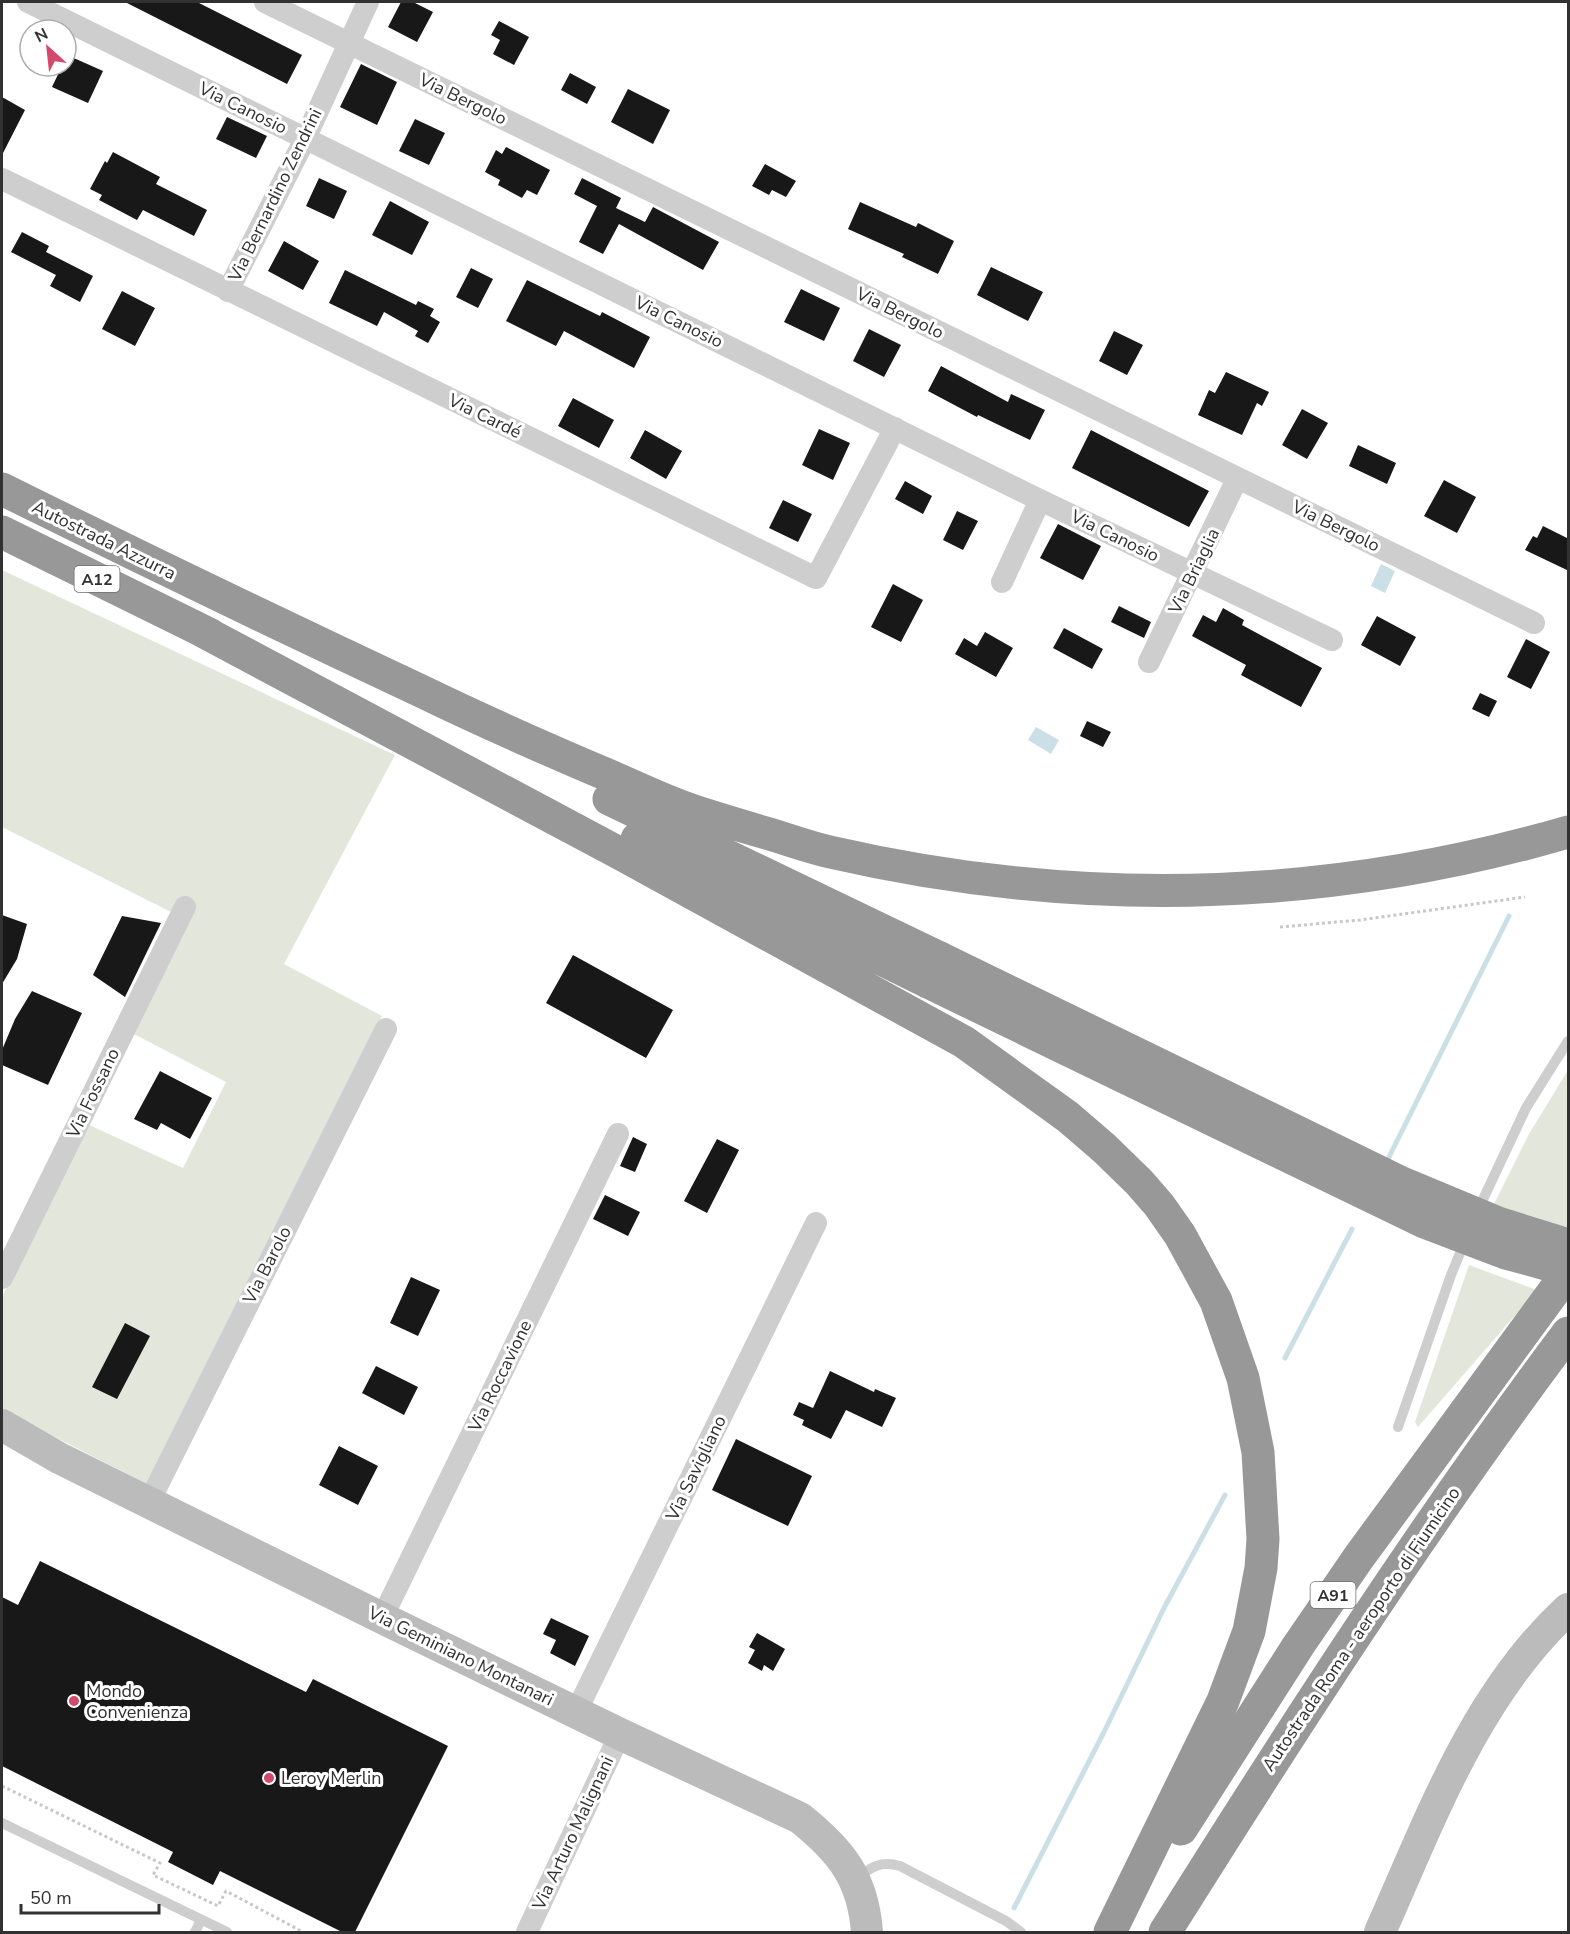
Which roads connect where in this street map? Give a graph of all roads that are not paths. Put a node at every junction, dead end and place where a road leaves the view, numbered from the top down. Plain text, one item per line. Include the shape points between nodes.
1 (28, 2) edge
2 (265, 2) edge
3 (368, 2) edge
4 (348, 43) junction
5 (305, 139) junction
6 (2, 179) edge
7 (228, 291) junction
8 (895, 428) junction
9 (1238, 479) junction
10 (2, 489) edge
11 (1040, 500) junction
12 (2, 532) edge
13 (1193, 573) junction
14 (1002, 582) dead end
15 (206, 590) junction
16 (1534, 623) dead end
17 (193, 626) junction
18 (1332, 640) dead end
19 (1149, 663) dead end
20 (1569, 832) edge
21 (185, 907) dead end
22 (934, 970) junction
23 (386, 1029) dead end
24 (1569, 1041) edge
25 (618, 1134) dead end
26 (816, 1223) dead end
27 (1569, 1245) edge
28 (1569, 1271) edge
29 (2, 1278) edge
30 (1569, 1333) edge
31 (2, 1425) edge
32 (1398, 1427) dead end
33 (148, 1502) junction
34 (1569, 1610) edge
35 (382, 1618) junction
36 (576, 1713) junction
37 (620, 1734) junction
38 (2, 1823) edge
39 (856, 1881) junction
40 (201, 1920) junction
41 (195, 1932) edge
42 (227, 1932) edge
43 (527, 1932) edge
44 (867, 1932) edge
45 (1021, 1932) edge
46 (1110, 1932) edge
47 (1118, 1932) edge
48 (1165, 1932) edge
49 (1380, 1932) edge

1 - 5 street, Via Canosio
2 - 4 street, Via Bergolo
3 - 4 street, Via Bernardino Zendrini
4 - 5 street, Via Bernardino Zendrini
4 - 9 street, Via Bergolo
5 - 7 street, Via Bernardino Zendrini
5 - 8 street, Via Canosio
6 - 7 street, Via Cardé
7 - 8 street, Via Cardé via 816,578
8 - 11 street, Via Canosio
9 - 13 street, Via Briaglia
9 - 16 street, Via Bergolo
10 - 15 highway, Autostrada Azzurra / A12
11 - 13 street, Via Canosio
11 - 14 street
12 - 17 highway, A12
13 - 18 street, Via Canosio
13 - 19 street, Via Briaglia
15 - 20 highway via 522,739 692,811 828,851 948,874 1046,886 1134,891 1271,888 1428,867
15 - 22 highway
17 - 22 highway
17 - 46 highway via 964,1042 1068,1117 1160,1205 1216,1301 1245,1387 1258,1452 1263,1539 1249,1631 1231,1683
21 - 29 street, Via Fossano
22 - 27 highway, bridge via 1402,1183 1498,1223
22 - 28 highway, bridge via 1422,1221 1506,1253
23 - 33 street, Via Barolo
24 - 32 lane via 1526,1108 1490,1181 1451,1275
25 - 35 street, Via Roccavione
26 - 36 street, Via Savigliano
28 - 47 highway, A91 via 1318,1616
30 - 48 highway, Autostrada Roma - aeroporto di Fiumicino / A91 via 1349,1643
31 - 33 street, Via Geminiano Montanari
33 - 35 street, Via Geminiano Montanari
34 - 49 street via 1516,1666 1476,1728
35 - 36 street, Via Geminiano Montanari
36 - 37 street, Via Geminiano Montanari
37 - 39 street, Via Geminiano Montanari via 800,1818 824,1837
37 - 43 street, Via Arturo Malignani
38 - 40 lane
39 - 44 street, Via Geminiano Montanari via 865,1908
39 - 45 lane via 876,1865 900,1866
40 - 41 lane
40 - 42 lane

